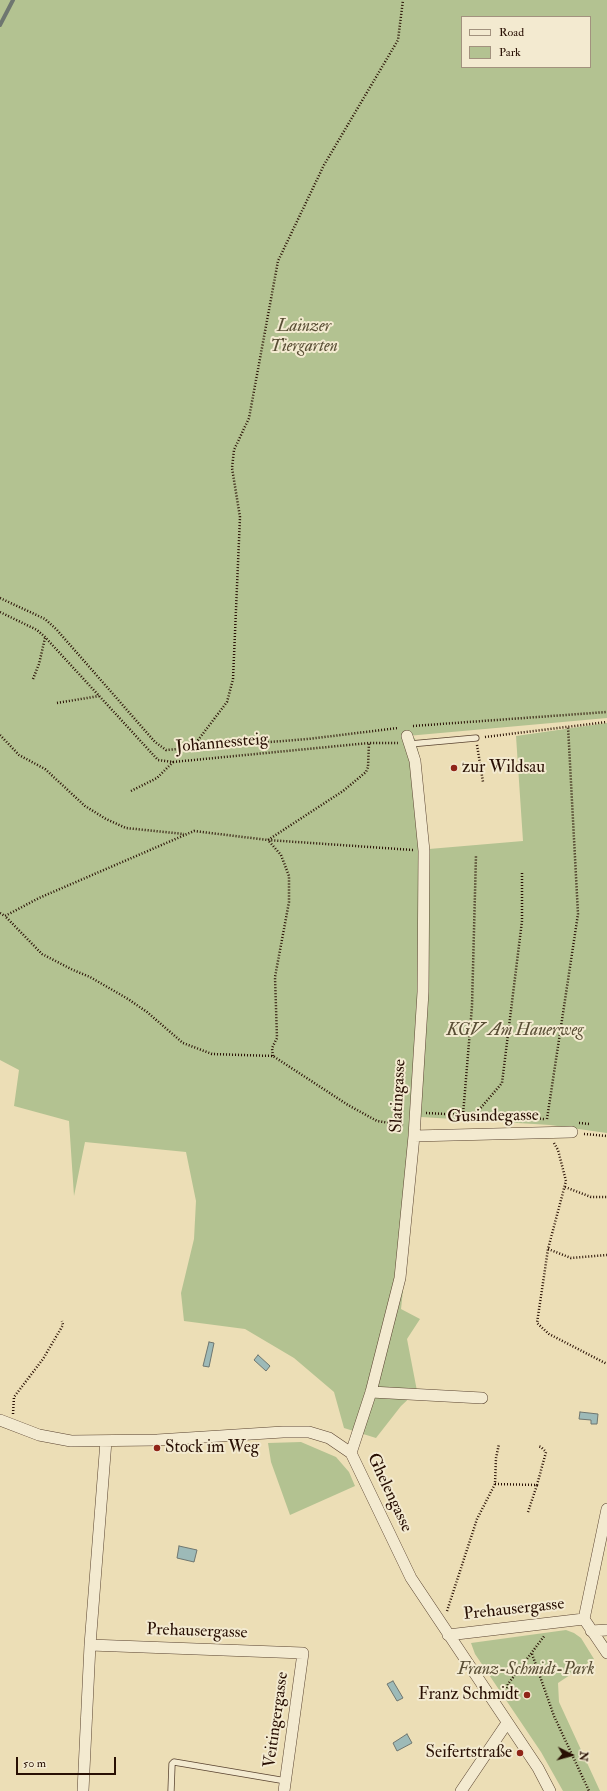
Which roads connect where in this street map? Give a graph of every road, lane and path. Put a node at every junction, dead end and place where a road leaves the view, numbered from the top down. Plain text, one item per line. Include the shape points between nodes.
1 (403, 0) edge
2 (0, 598) edge
3 (0, 612) edge
4 (45, 637) junction
5 (33, 679) dead end
6 (100, 696) junction
7 (58, 703) dead end
8 (607, 722) edge
9 (568, 726) junction
10 (0, 735) edge
11 (476, 738) junction
12 (409, 740) junction
13 (369, 743) junction
14 (173, 762) junction
15 (482, 782) dead end
16 (131, 791) dead end
17 (184, 834) junction
18 (268, 840) junction
19 (424, 851) junction
20 (476, 855) dead end
21 (522, 872) dead end
22 (0, 913) edge
23 (6, 916) junction
24 (273, 1056) junction
25 (415, 1112) junction
26 (463, 1115) junction
27 (473, 1116) junction
28 (547, 1120) junction
29 (554, 1120) dead end
30 (590, 1124) dead end
31 (574, 1127) junction
32 (414, 1131) junction
33 (547, 1133) junction
34 (607, 1136) edge
35 (564, 1187) junction
36 (607, 1197) edge
37 (548, 1249) junction
38 (607, 1255) edge
39 (62, 1321) dead end
40 (607, 1364) edge
41 (371, 1392) junction
42 (482, 1398) dead end
43 (13, 1414) dead end
44 (0, 1420) edge
45 (106, 1441) junction
46 (499, 1444) dead end
47 (538, 1446) dead end
48 (351, 1453) junction
49 (495, 1484) junction
50 (537, 1485) junction
51 (607, 1509) edge
52 (528, 1512) dead end
53 (584, 1619) junction
54 (556, 1623) junction
55 (441, 1624) junction
56 (591, 1630) junction
57 (607, 1630) edge
58 (448, 1635) junction
59 (90, 1645) junction
60 (303, 1653) joint
61 (607, 1653) edge
62 (532, 1654) junction
63 (504, 1720) junction
64 (285, 1786) edge
65 (83, 1791) edge
66 (171, 1791) edge
67 (461, 1791) edge
68 (550, 1791) edge
69 (589, 1791) edge

1 - 2 path via 398,40 324,165 278,262 249,418 234,450 232,468 240,517 233,679 228,702 192,748 166,750 155,742 45,619
3 - 4 path, Johannessteig via 37,630
4 - 5 path
4 - 6 path, Johannessteig
6 - 7 path
6 - 14 path, Johannessteig via 158,760
8 - 9 path
9 - 11 path
9 - 28 path via 578,914
10 - 17 path via 19,755 45,770 85,806 106,819 126,828
11 - 12 lane
11 - 15 path
12 - 13 path, Johannessteig
12 - 19 street, Slatingasse via 415,761
13 - 14 path, Johannessteig
13 - 18 path via 366,772
14 - 16 path via 157,778
17 - 18 path via 194,831
17 - 23 path via 38,898
18 - 19 path
18 - 24 path via 281,855 289,876 289,902 275,978 277,1038 272,1048
19 - 25 street, Slatingasse via 423,992
20 - 26 path via 472,1006
21 - 27 path via 522,921 502,1083
22 - 23 path
23 - 24 path via 42,954 128,999 183,1043 212,1054
24 - 32 path via 377,1121
25 - 26 path
25 - 32 street, Slatingasse
26 - 27 path
27 - 28 path
28 - 29 path
30 - 31 path
31 - 33 street, Gusindegasse
31 - 34 path
32 - 33 street, Gusindegasse
32 - 41 street, Slatingasse via 400,1278
33 - 35 path via 558,1150 566,1181
35 - 36 path via 591,1197
35 - 37 path
37 - 38 path via 571,1258
37 - 40 path via 537,1323 549,1334
39 - 43 path via 63,1325 43,1359 14,1397
41 - 42 street
41 - 48 street, Slatingasse
44 - 45 street, Ghelengasse via 39,1435 71,1441
45 - 48 street, Ghelengasse via 308,1432 329,1438
45 - 59 street
46 - 49 path
47 - 50 path via 546,1452
48 - 55 street, Ghelengasse via 398,1554
49 - 50 path
49 - 55 path via 477,1519
50 - 52 path
51 - 53 street
53 - 54 street, Prehausergasse
53 - 56 street
54 - 58 street, Prehausergasse
54 - 62 path
55 - 58 street, Ghelengasse
56 - 57 street
56 - 61 street
58 - 63 street, Ghelengasse
59 - 60 street, Prehausergasse
59 - 65 street
60 - 64 street, Veitingergasse
62 - 63 path via 508,1684
62 - 69 path via 554,1716
63 - 67 street
63 - 68 street, Ghelengasse via 538,1768
64 - 66 lane via 174,1762

